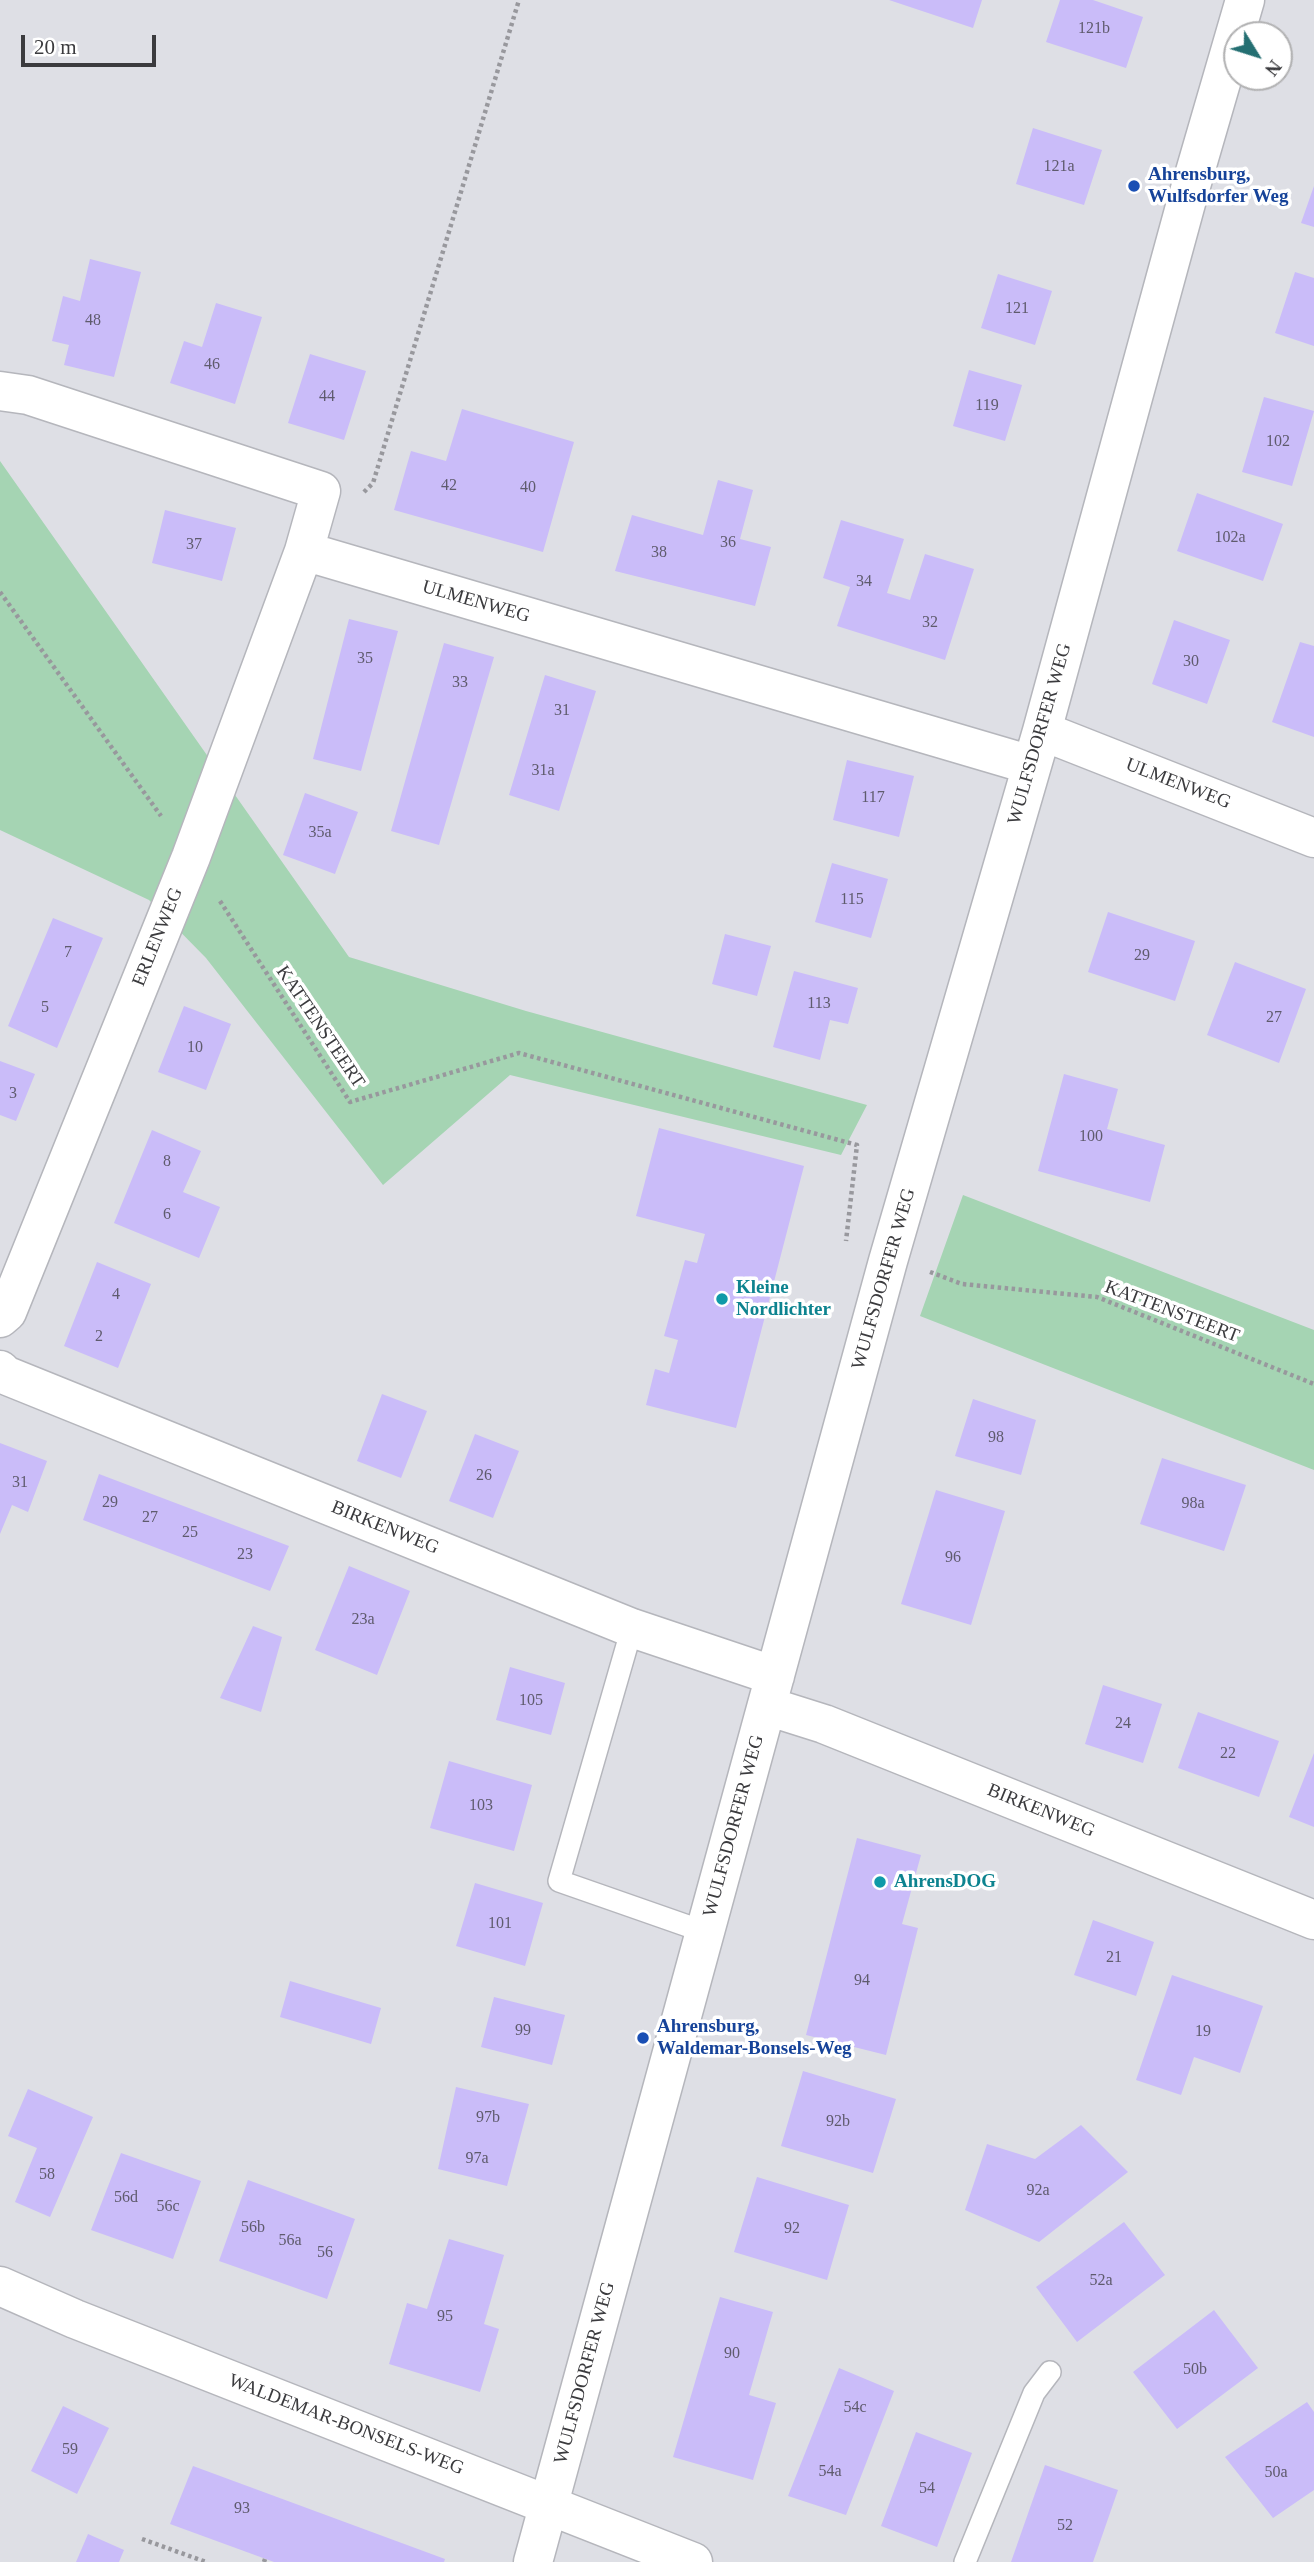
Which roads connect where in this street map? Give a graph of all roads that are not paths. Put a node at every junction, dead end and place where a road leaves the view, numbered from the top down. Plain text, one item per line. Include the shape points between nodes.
1 (1245, 0) edge
2 (0, 391) edge
3 (304, 551) junction
4 (1036, 748) junction
5 (1314, 838) edge
6 (0, 1318) edge
7 (0, 1370) edge
8 (632, 1628) junction
9 (771, 1691) junction
10 (1314, 1920) edge
11 (705, 1932) junction
12 (0, 2286) edge
13 (1050, 2372) dead end
14 (549, 2504) junction
15 (533, 2562) edge
16 (693, 2562) edge
17 (965, 2562) edge

1 - 4 street, WULFSDORFER WEG
2 - 3 street via 28,395 321,491
3 - 4 street, ULMENWEG
3 - 6 street, ERLENWEG via 191,857 7,1312
4 - 5 street, ULMENWEG
4 - 9 street, WULFSDORFER WEG via 888,1261
7 - 8 street, BIRKENWEG
8 - 9 street, BIRKENWEG
8 - 11 lane via 559,1881
9 - 10 street, BIRKENWEG via 824,1724
9 - 11 street, WULFSDORFER WEG
11 - 14 street, WULFSDORFER WEG
12 - 14 street, WALDEMAR-BONSELS-WEG
13 - 17 lane via 1034,2393
14 - 15 street, WULFSDORFER WEG
14 - 16 street, WALDEMAR-BONSELS-WEG

